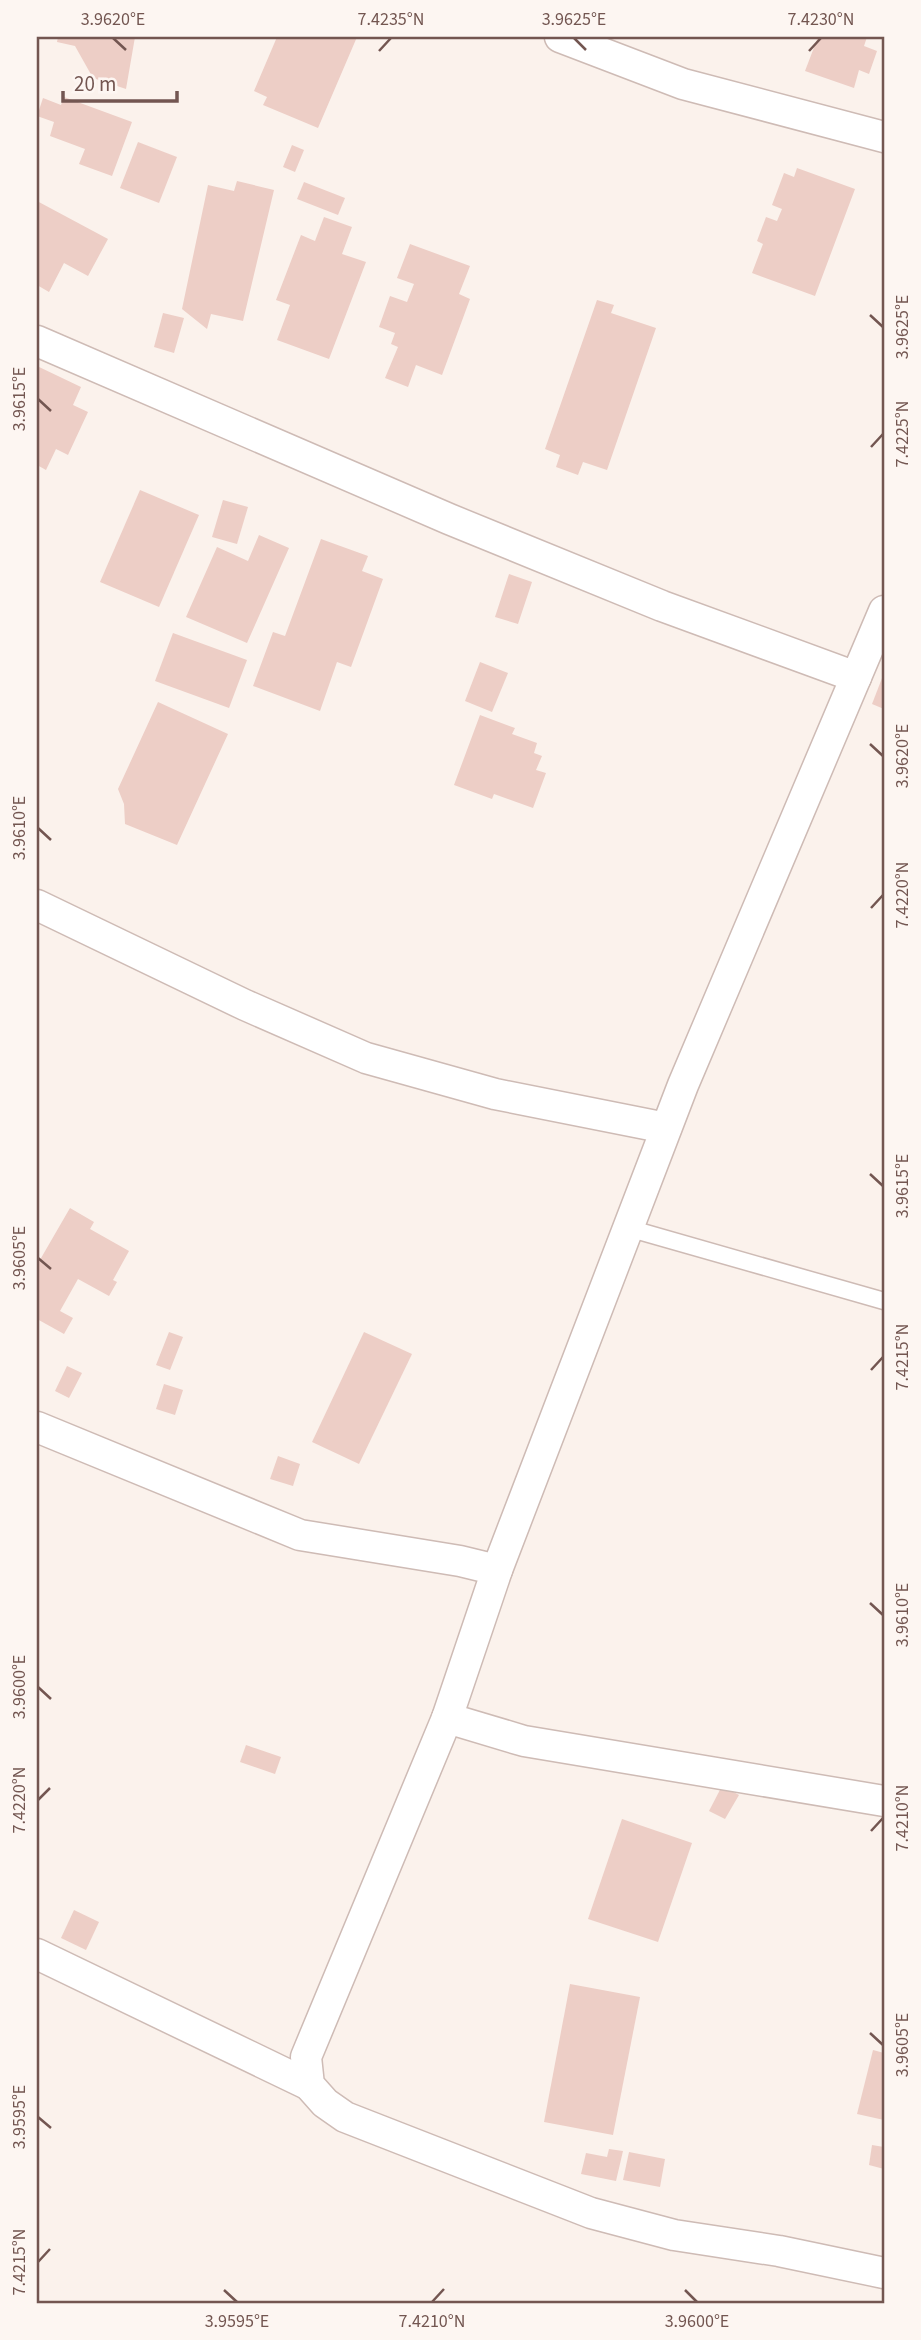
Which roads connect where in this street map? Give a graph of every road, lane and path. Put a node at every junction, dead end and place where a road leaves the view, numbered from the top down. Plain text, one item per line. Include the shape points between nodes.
1 (560, 37) edge
2 (590, 42) edge
3 (884, 136) edge
4 (37, 341) edge
5 (884, 611) edge
6 (856, 677) junction
7 (37, 905) edge
8 (666, 1128) junction
9 (628, 1228) junction
10 (884, 1301) edge
11 (37, 1427) edge
12 (496, 1570) junction
13 (447, 1718) junction
14 (884, 1801) edge
15 (37, 1954) edge
16 (309, 2085) junction
17 (884, 2273) edge

1 - 2 street
2 - 3 street via 683,84
4 - 6 street via 474,529 662,606
5 - 6 street
6 - 8 street
7 - 8 street via 366,1058 495,1094
8 - 9 street
9 - 10 lane
9 - 12 street
11 - 12 street via 300,1535 460,1560
12 - 13 street
13 - 14 street via 524,1741
13 - 16 street via 306,2056
15 - 16 street
16 - 17 street via 345,2118 591,2213 674,2235

